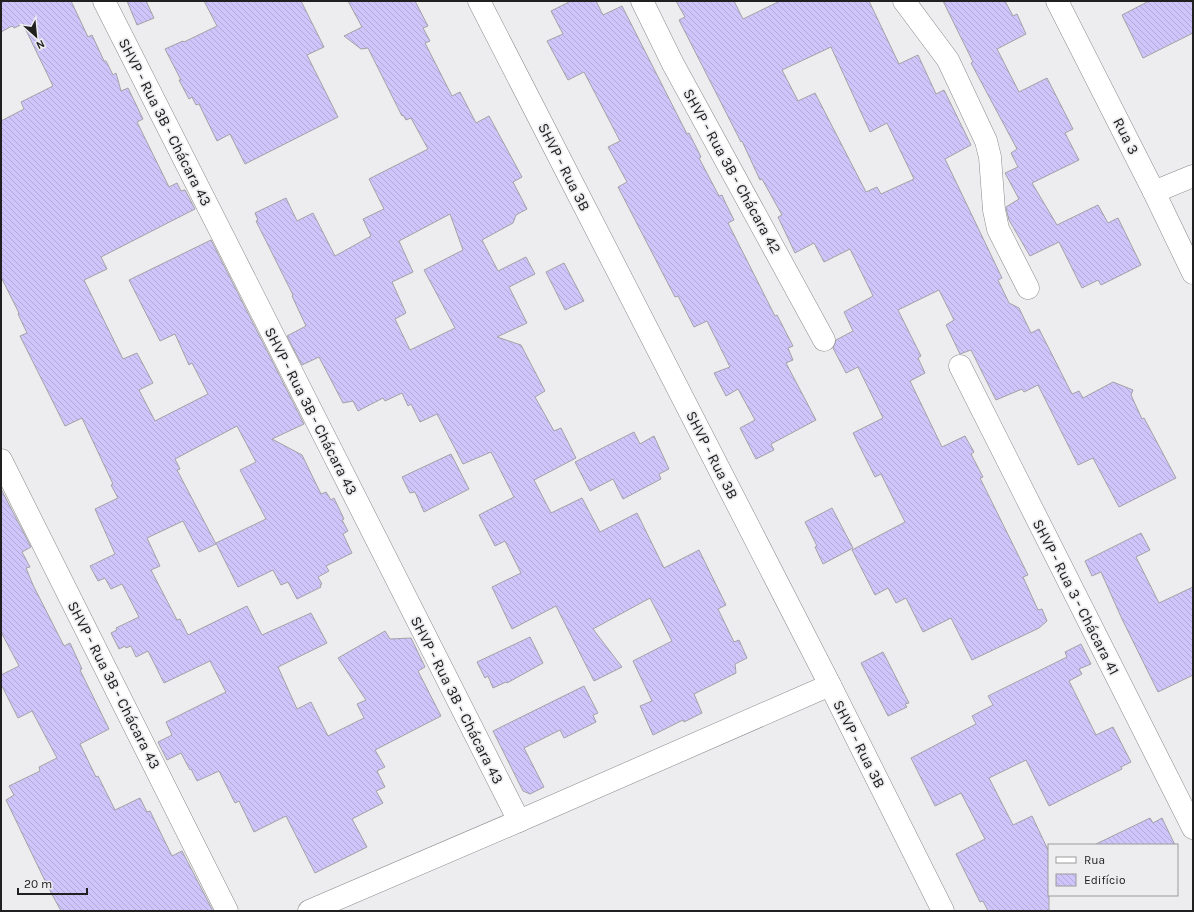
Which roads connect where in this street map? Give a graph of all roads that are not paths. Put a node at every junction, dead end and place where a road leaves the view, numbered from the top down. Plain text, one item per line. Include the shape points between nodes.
1 (104, 1) edge
2 (479, 1) edge
3 (642, 1) edge
4 (904, 1) edge
5 (1057, 1) edge
6 (1193, 176) edge
7 (1154, 192) junction
8 (1193, 273) edge
9 (1028, 288) dead end
10 (824, 340) dead end
11 (960, 366) dead end
12 (1, 460) edge
13 (830, 685) junction
14 (519, 821) junction
15 (1193, 828) edge
16 (227, 911) edge
17 (309, 911) edge
18 (943, 911) edge

1 - 14 street, SHVP - Rua 3B - Chácara 43
2 - 13 street, SHVP - Rua 3B
3 - 10 street, SHVP - Rua 3B - Chácara 42 via 673,64
4 - 9 street via 948,60 986,141 998,229
5 - 7 street, Rua 3
6 - 7 street
7 - 8 street, Rua 3
11 - 15 street, SHVP - Rua 3 - Chácara 41
12 - 16 street, SHVP - Rua 3B - Chácara 43
13 - 14 street
13 - 18 street, SHVP - Rua 3B
14 - 17 street

